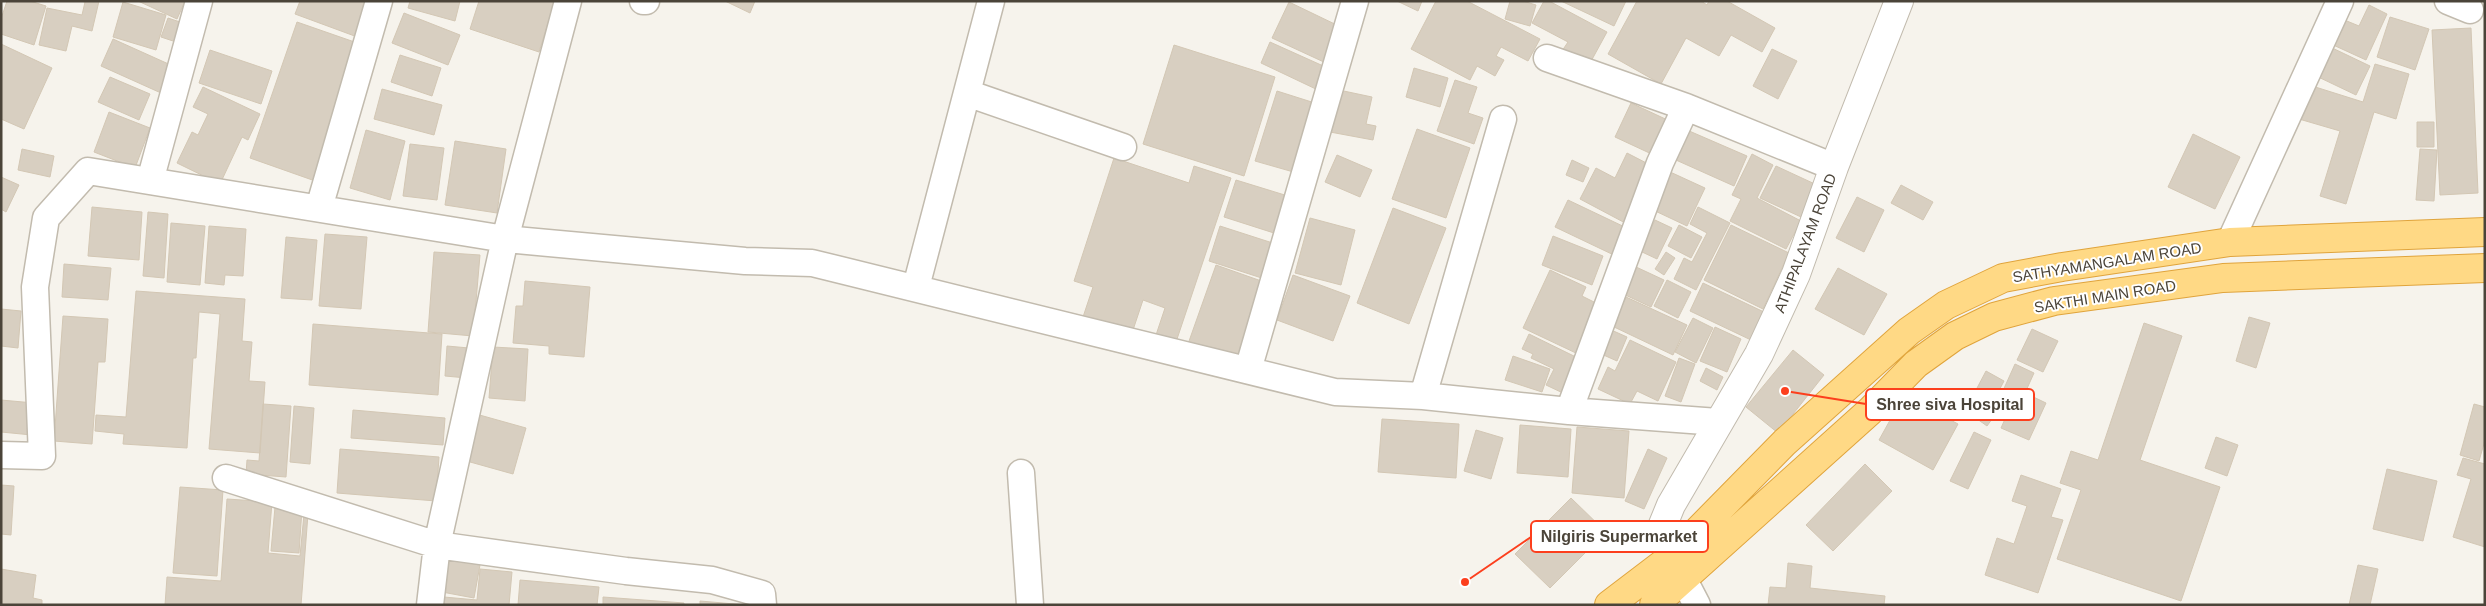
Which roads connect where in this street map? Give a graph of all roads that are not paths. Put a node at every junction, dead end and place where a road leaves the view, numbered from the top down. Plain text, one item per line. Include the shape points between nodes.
1 (199, 1) edge
2 (379, 1) edge
3 (568, 1) edge
4 (991, 1) edge
5 (1355, 1) edge
6 (1899, 1) edge
7 (2340, 1) edge
8 (1547, 58) dead end
9 (967, 93) junction
10 (1686, 107) junction
11 (1503, 119) dead end
12 (1122, 147) dead end
13 (1834, 168) junction
14 (150, 181) junction
15 (319, 208) junction
16 (2485, 232) edge
17 (505, 239) junction
18 (2230, 242) junction
19 (2485, 268) edge
20 (916, 286) junction
21 (1248, 370) junction
22 (1423, 396) junction
23 (1569, 411) junction
24 (1718, 422) junction
25 (1, 455) edge
26 (1021, 472) dead end
27 (226, 478) dead end
28 (437, 545) junction
29 (1678, 568) junction
30 (430, 605) edge
31 (763, 605) edge
32 (1030, 605) edge
33 (1609, 605) edge
34 (1654, 605) edge
35 (1697, 605) edge

1 - 14 street
2 - 15 street
3 - 17 street
4 - 9 street
5 - 21 street
6 - 13 street, ATHIPALAYAM ROAD
7 - 18 street
8 - 10 street
9 - 12 street
9 - 20 street
10 - 13 street
10 - 23 street via 1660,163
11 - 22 street
13 - 24 street, ATHIPALAYAM ROAD via 1796,274 1759,354
14 - 15 street
14 - 25 street via 88,171 46,218 35,287 42,456
15 - 17 street
16 - 18 highway, SATHYAMANGALAM ROAD
17 - 20 street via 812,263
17 - 28 street
18 - 29 highway, SATHYAMANGALAM ROAD via 2003,278 1946,305 1909,331 1785,442
19 - 29 highway, SAKTHI MAIN ROAD via 2224,278 2054,301 1994,317 1955,336 1916,364 1870,411
20 - 21 street
21 - 22 street via 1335,392
22 - 23 street
23 - 24 street
24 - 29 street, ATHIPALAYAM ROAD via 1671,505 1662,528
26 - 32 street
27 - 28 street
28 - 30 street
28 - 31 street via 712,580 762,594
29 - 33 highway, SATHYAMANGALAM ROAD
29 - 34 highway, SAKTHI MAIN ROAD
29 - 35 street

